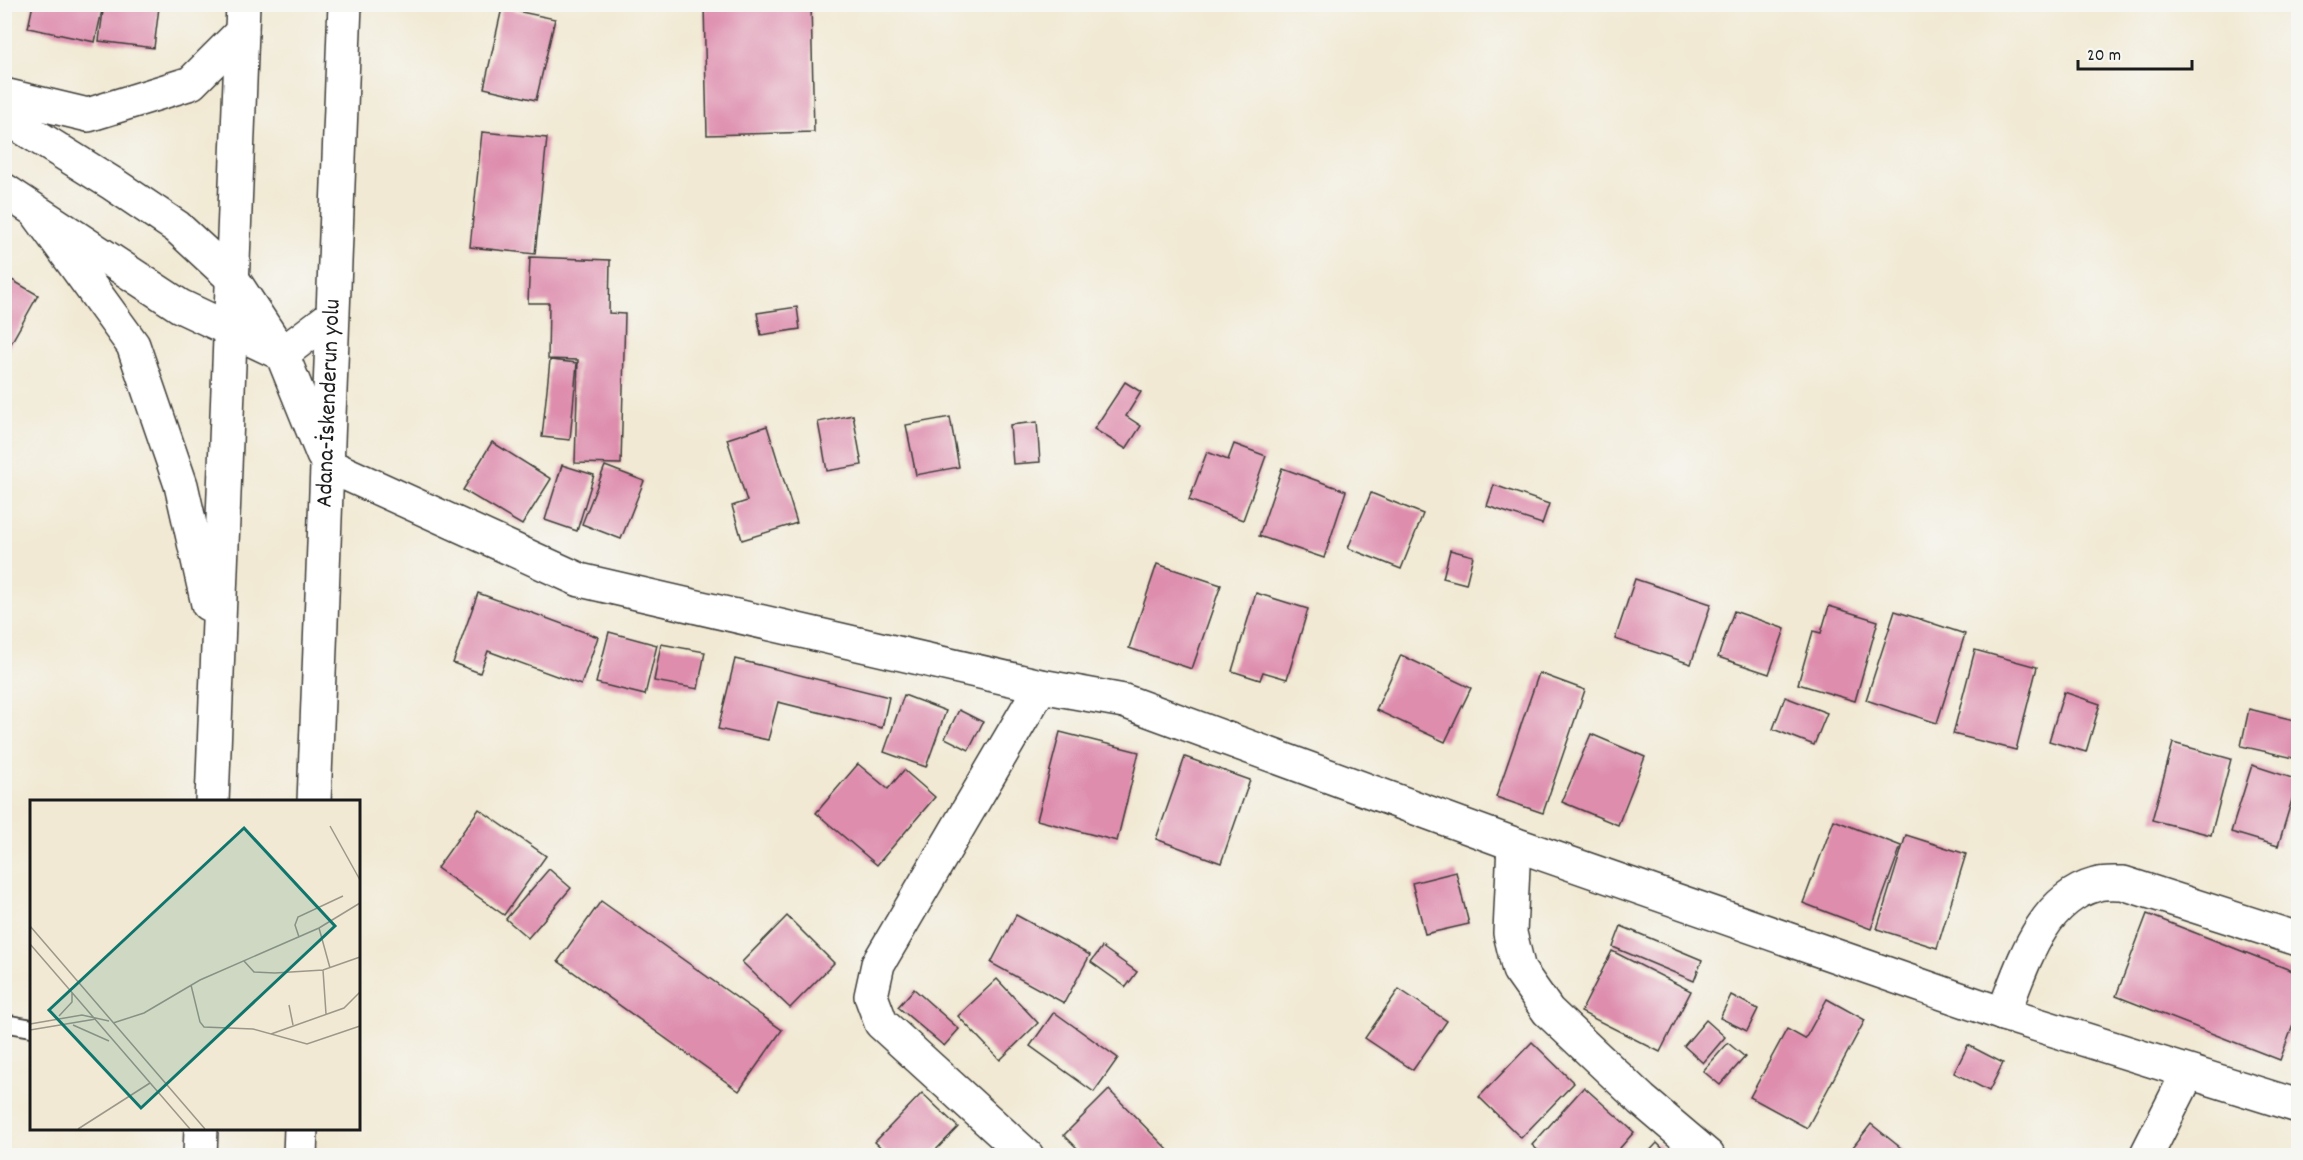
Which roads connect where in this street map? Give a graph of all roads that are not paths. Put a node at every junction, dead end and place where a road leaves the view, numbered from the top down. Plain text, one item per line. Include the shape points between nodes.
1 (345, 4) edge
2 (242, 18) edge
3 (4, 95) edge
4 (4, 116) edge
5 (4, 190) edge
6 (37, 213) junction
7 (232, 278) junction
8 (332, 316) junction
9 (230, 329) junction
10 (282, 354) junction
11 (327, 465) junction
12 (218, 648) junction
13 (1041, 686) junction
14 (212, 800) edge
15 (314, 800) edge
16 (1514, 844) junction
17 (2298, 939) edge
18 (2003, 1014) junction
19 (4, 1023) edge
20 (30, 1028) edge
21 (2188, 1073) junction
22 (2298, 1106) edge
23 (201, 1130) edge
24 (301, 1130) edge
25 (200, 1155) edge
26 (300, 1155) edge
27 (1027, 1155) edge
28 (1708, 1155) edge
29 (2146, 1155) edge

1 - 8 main road, Adana-İskenderun yolu
2 - 3 main road via 190,83 88,115
2 - 7 main road
4 - 7 main road via 177,227
5 - 6 main road
6 - 9 main road via 180,306
6 - 12 main road via 133,345 181,485
7 - 9 main road
7 - 10 main road
8 - 10 main road
8 - 11 main road, Adana-İskenderun yolu
9 - 10 main road
9 - 12 main road
10 - 11 main road
11 - 13 main road via 580,580
11 - 15 main road, Adana-İskenderun yolu
12 - 14 main road
13 - 16 main road via 1124,701
13 - 27 main road via 878,964 871,996 881,1023
16 - 18 main road
16 - 28 main road via 1510,933 1520,970 1548,1011 1642,1100
17 - 18 main road via 2123,883 2095,885 2071,896 2050,916 2032,945
18 - 21 main road
19 - 20 lane
21 - 22 main road
21 - 29 main road
23 - 25 main road
24 - 26 main road

